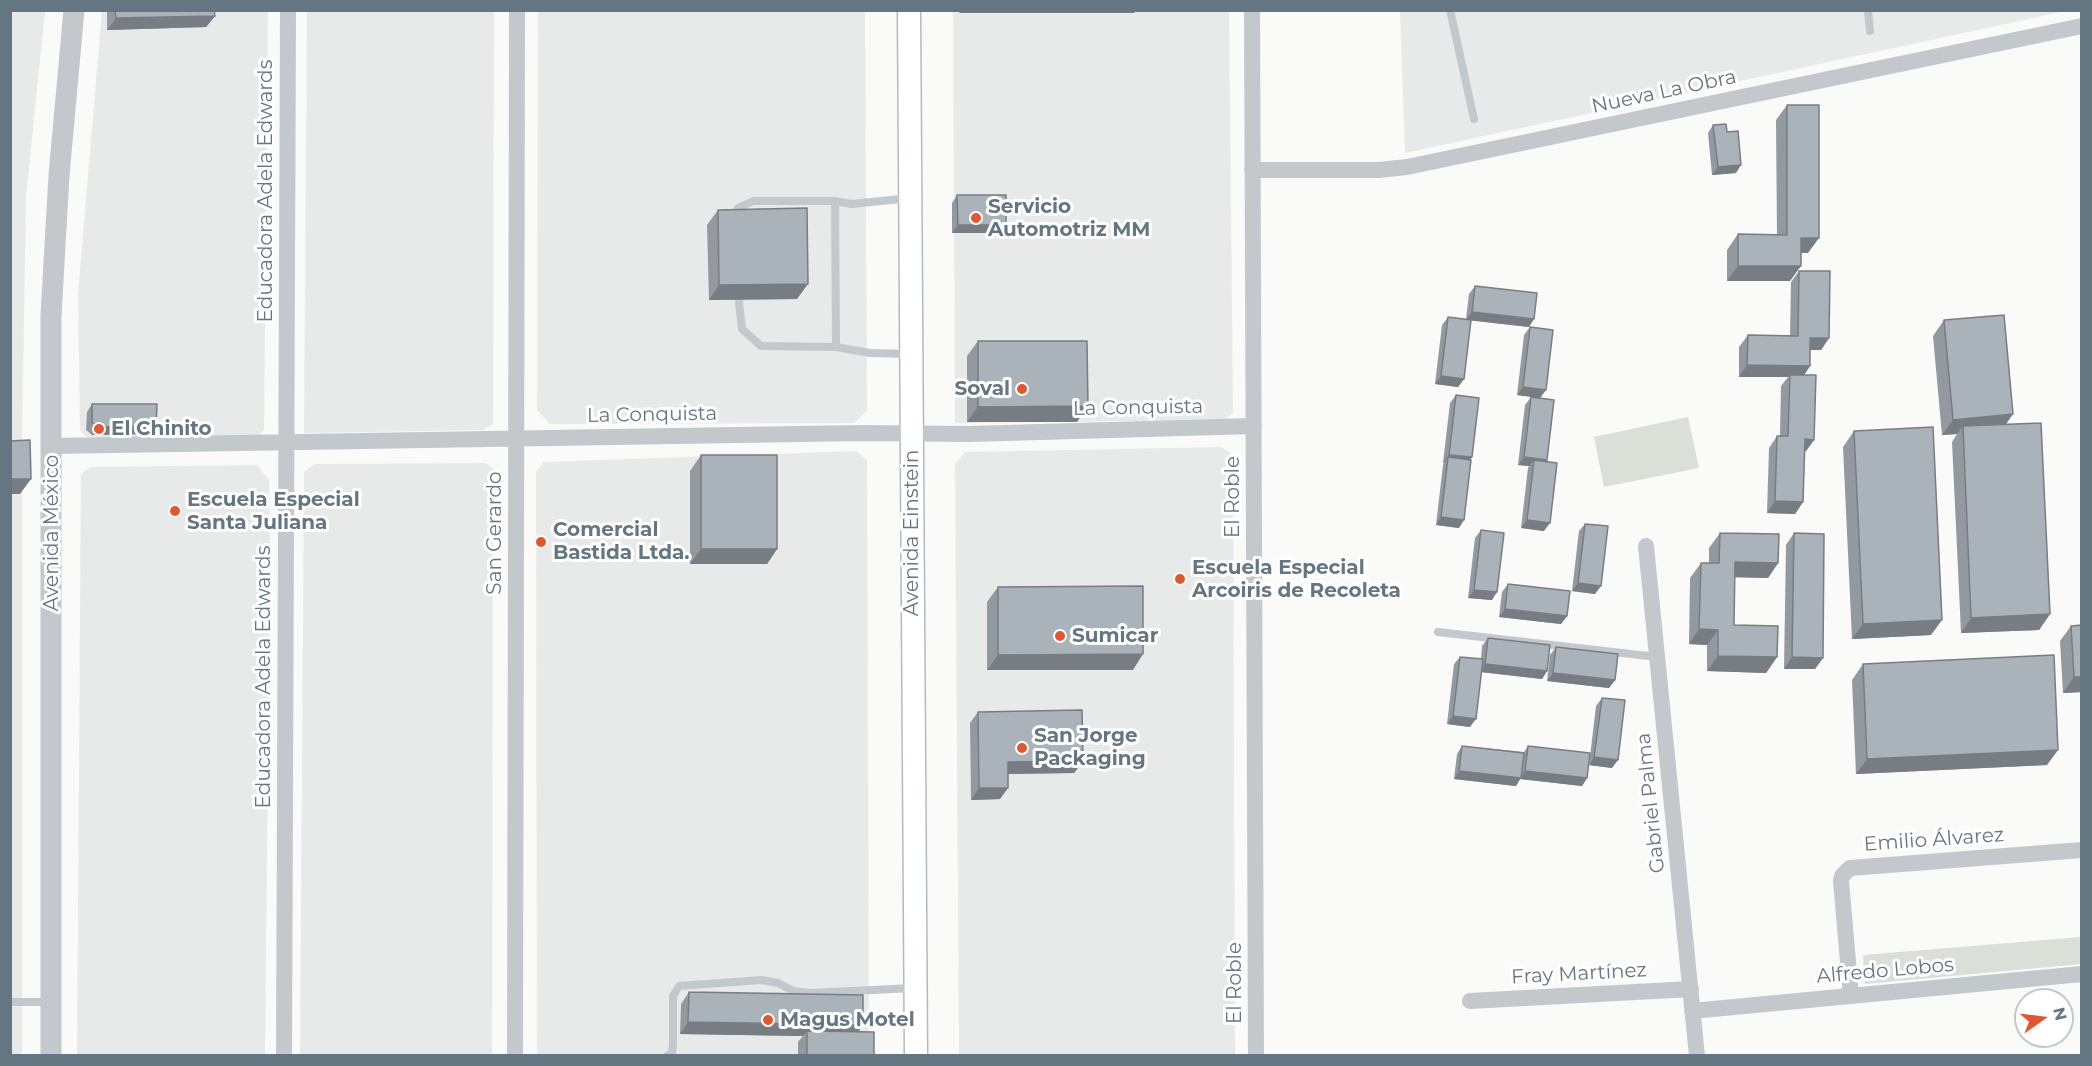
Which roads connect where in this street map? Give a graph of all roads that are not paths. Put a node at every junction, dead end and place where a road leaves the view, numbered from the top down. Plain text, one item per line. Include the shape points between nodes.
1 (74, 10) edge
2 (288, 10) edge
3 (517, 10) edge
4 (909, 10) edge
5 (1252, 10) edge
6 (1450, 10) edge
7 (1868, 10) edge
8 (2082, 26) edge
9 (1870, 31) dead end
10 (1474, 119) dead end
11 (1252, 170) junction
12 (910, 198) junction
13 (835, 201) junction
14 (737, 222) edge
15 (739, 302) edge
16 (836, 347) junction
17 (911, 354) junction
18 (1254, 426) junction
19 (912, 433) junction
20 (516, 439) junction
21 (286, 442) junction
22 (51, 446) junction
23 (1646, 546) dead end
24 (1438, 632) dead end
25 (1658, 657) junction
26 (2082, 850) edge
27 (2082, 974) edge
28 (915, 988) junction
29 (1691, 989) junction
30 (1851, 996) junction
31 (1470, 1001) dead end
32 (10, 1002) edge
33 (52, 1002) junction
34 (1692, 1011) junction
35 (51, 1056) edge
36 (284, 1056) edge
37 (515, 1056) edge
38 (667, 1056) edge
39 (915, 1056) edge
40 (1256, 1056) edge
41 (1697, 1056) edge

1 - 22 street, Avenida México via 54,246
2 - 21 street, Educadora Adela Edwards
3 - 20 street, San Gerardo
4 - 12 main road, Avenida Einstein
5 - 11 street, El Roble
6 - 10 lane
7 - 9 lane
8 - 11 street, Nueva La Obra via 1407,167
11 - 18 street, El Roble
12 - 13 lane via 852,204
12 - 17 main road, Avenida Einstein
13 - 14 lane via 753,201 738,208
13 - 16 lane
15 - 16 lane via 742,329 761,346
16 - 17 lane
17 - 19 main road, Avenida Einstein
18 - 19 street, La Conquista
18 - 40 street, El Roble
19 - 20 street, La Conquista
19 - 28 main road, Avenida Einstein
20 - 21 street, La Conquista
20 - 37 street, San Gerardo
21 - 22 street, La Conquista
21 - 36 street, Educadora Adela Edwards
22 - 33 street, Avenida México
23 - 25 street, Gabriel Palma
24 - 25 lane
25 - 29 street, Gabriel Palma
26 - 30 street, Emilio Álvarez via 1850,867 1841,882
27 - 30 street, Alfredo Lobos
28 - 38 lane via 810,993 762,980 679,987 673,996 672,1053
28 - 39 main road, Avenida Einstein
29 - 31 street, Fray Martínez
29 - 34 street, Gabriel Palma
30 - 34 street, Alfredo Lobos
32 - 33 lane
33 - 35 street, Avenida México
34 - 41 street, Gabriel Palma

